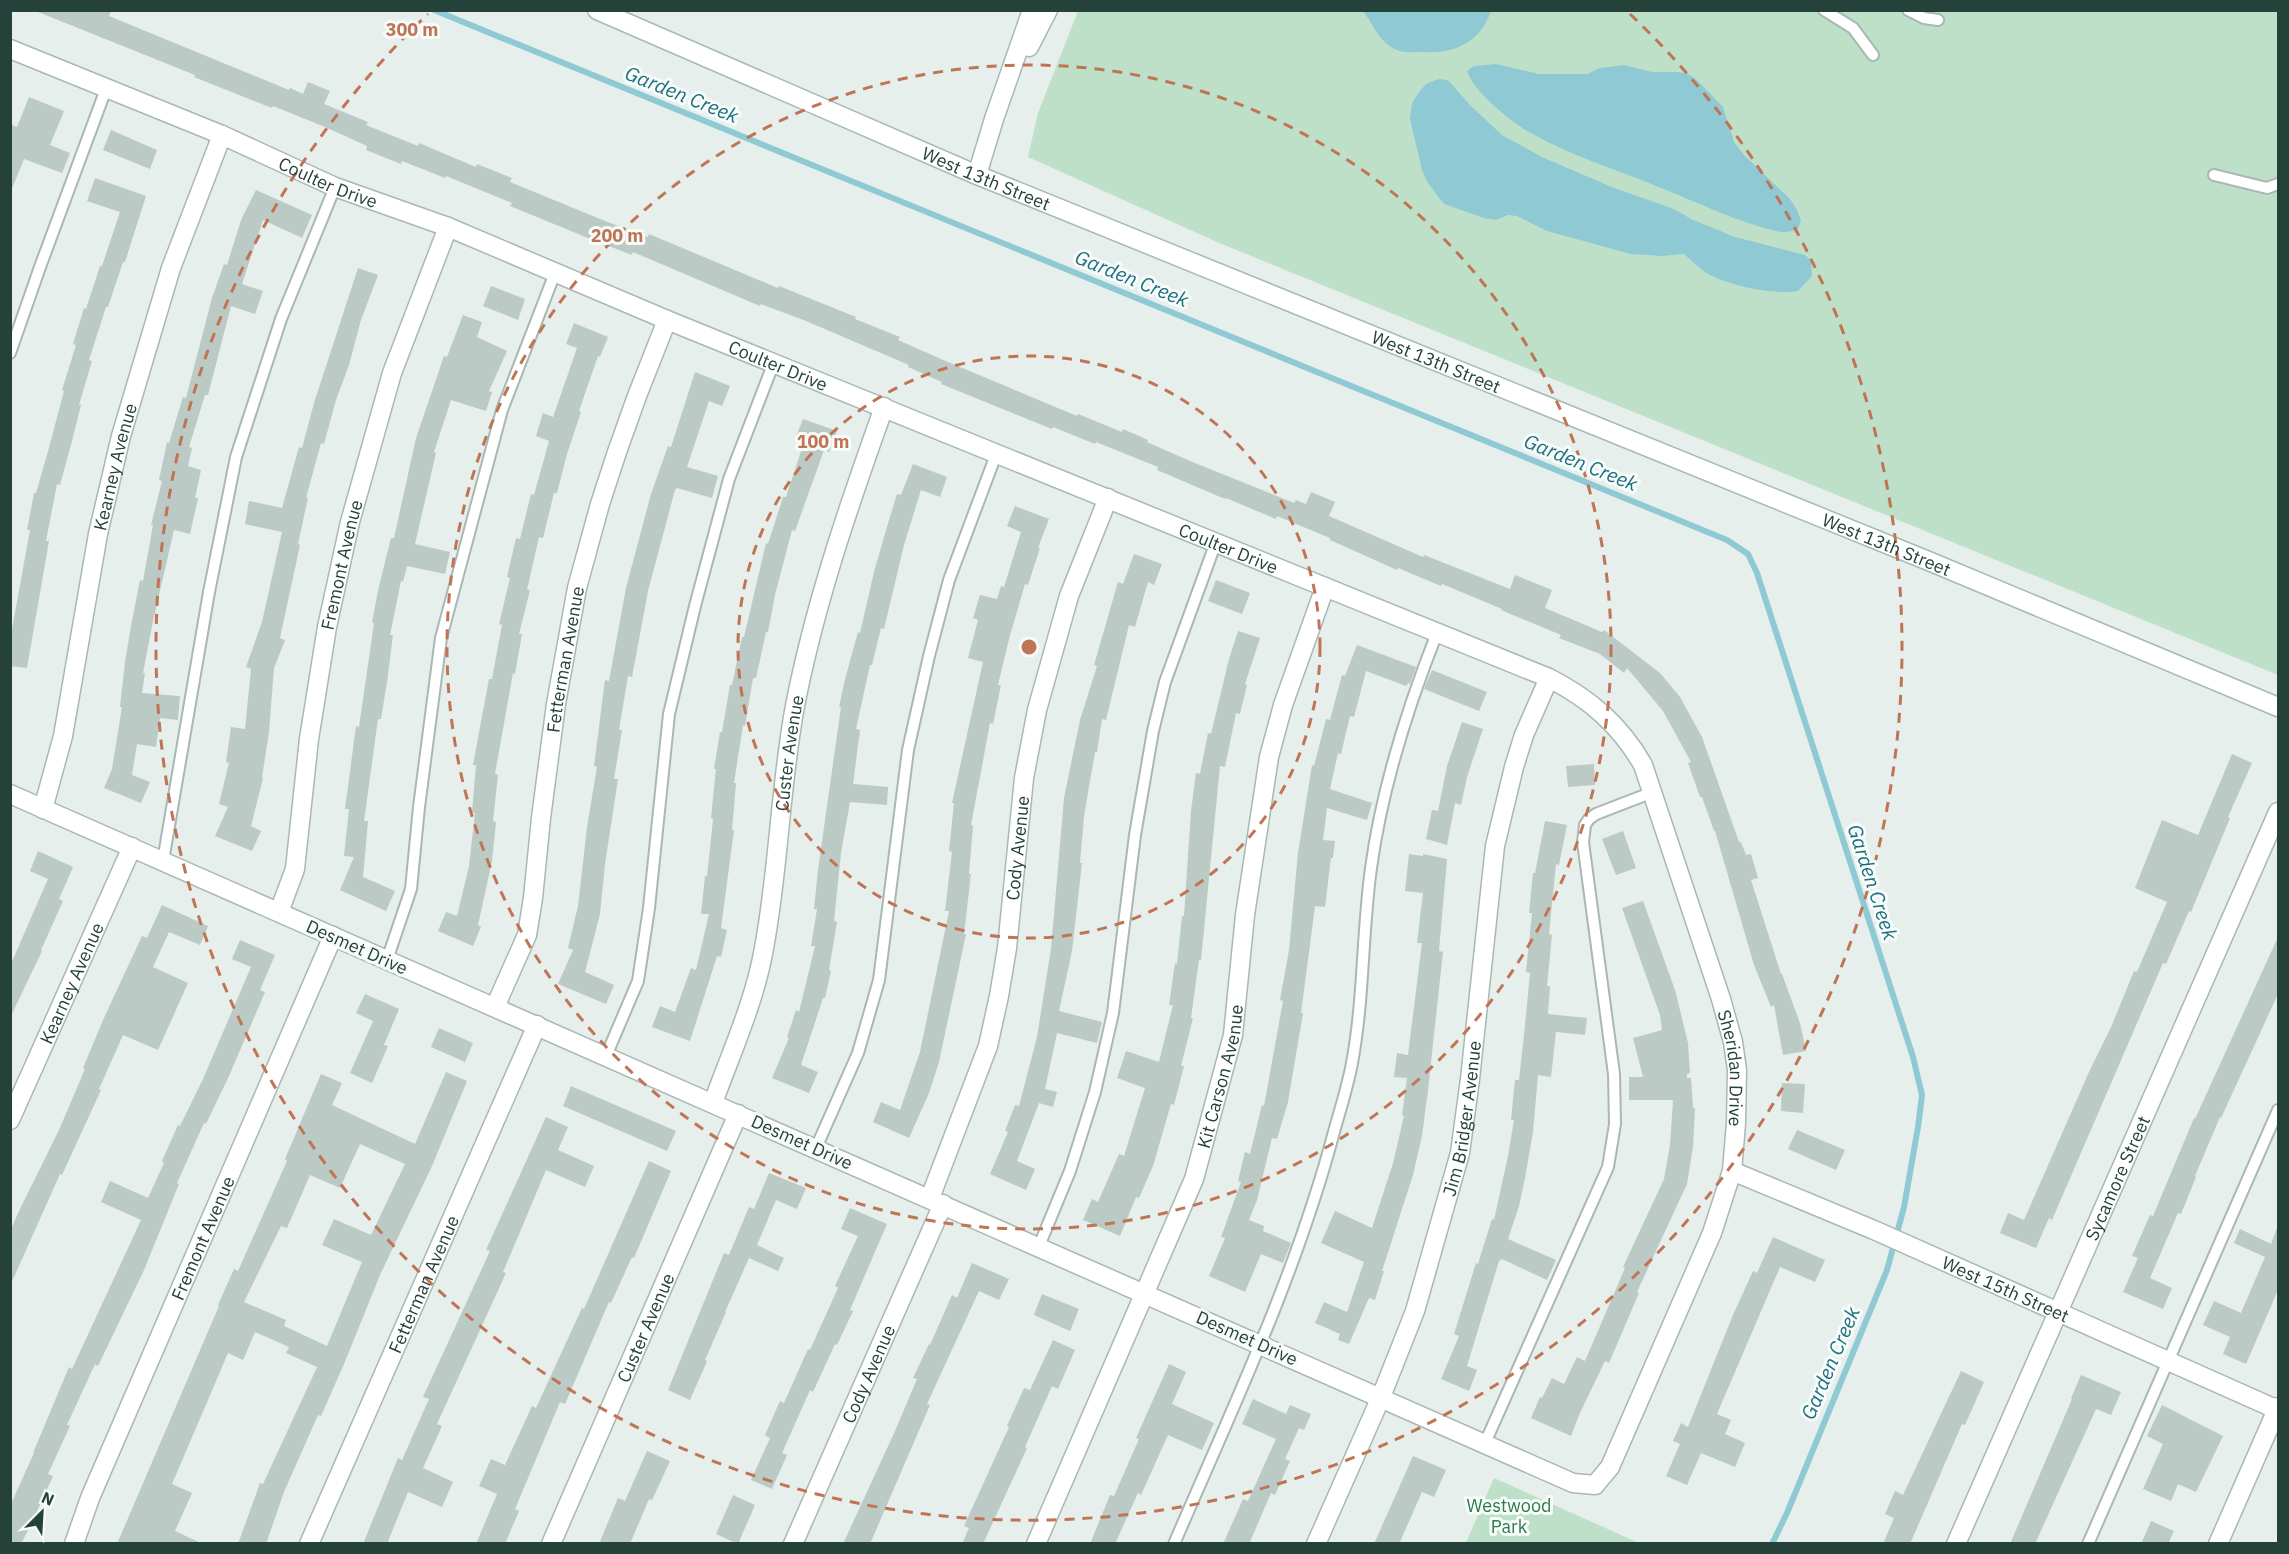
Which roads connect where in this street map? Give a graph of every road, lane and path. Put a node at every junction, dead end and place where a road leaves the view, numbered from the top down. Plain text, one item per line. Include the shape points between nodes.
1 (597, 10) edge
2 (1032, 10) edge
3 (1048, 10) edge
4 (1824, 10) edge
5 (1908, 10) edge
6 (1938, 20) dead end
7 (10, 49) edge
8 (1873, 55) dead end
9 (106, 89) junction
10 (1000, 101) junction
11 (222, 135) junction
12 (977, 175) junction
13 (2214, 176) dead end
14 (2278, 184) edge
15 (335, 187) junction
16 (448, 227) junction
17 (555, 273) junction
18 (667, 320) junction
19 (10, 353) edge
20 (774, 362) junction
21 (884, 407) junction
22 (997, 452) junction
23 (1108, 498) junction
24 (1216, 542) junction
25 (1325, 587) junction
26 (1437, 633) junction
27 (1549, 678) junction
28 (2278, 707) edge
29 (1653, 792) junction
30 (10, 794) edge
31 (43, 808) junction
32 (2278, 812) edge
33 (132, 847) junction
34 (163, 861) junction
35 (279, 912) junction
36 (333, 936) junction
37 (387, 960) junction
38 (495, 1007) junction
39 (537, 1025) junction
40 (606, 1056) junction
41 (713, 1103) junction
42 (2278, 1110) edge
43 (738, 1114) junction
44 (10, 1120) edge
45 (816, 1148) junction
46 (1732, 1171) junction
47 (937, 1201) junction
48 (1039, 1246) junction
49 (1145, 1293) junction
50 (2059, 1312) junction
51 (1261, 1344) junction
52 (2168, 1362) junction
53 (1381, 1396) junction
54 (2278, 1409) edge
55 (1485, 1443) junction
56 (1595, 1485) joint
57 (75, 1544) edge
58 (309, 1544) edge
59 (551, 1544) edge
60 (793, 1544) edge
61 (1036, 1544) edge
62 (1174, 1544) edge
63 (1316, 1544) edge
64 (1956, 1544) edge
65 (2088, 1544) edge
66 (2218, 1544) edge

1 - 12 street, West 13th Street
2 - 10 street
3 - 10 street
4 - 8 lane via 1853,28
5 - 6 lane
7 - 9 street, Coulter Drive
9 - 11 street, Coulter Drive
9 - 19 lane
10 - 12 street
11 - 15 street, Coulter Drive
11 - 31 street, Kearney Avenue via 171,268 121,436 98,534 63,735
12 - 28 street, West 13th Street
13 - 14 lane via 2267,188
15 - 16 street, Coulter Drive
15 - 34 lane via 280,319 236,457
16 - 17 street, Coulter Drive
16 - 35 street, Fremont Avenue via 392,373 350,522 309,739 296,869
17 - 18 street, Coulter Drive
17 - 37 lane via 502,410 441,638 411,889
18 - 20 street, Coulter Drive
18 - 38 street, Fetterman Avenue via 600,504 578,588 556,704 527,935
20 - 21 street, Coulter Drive
20 - 40 lane via 729,479 695,606 669,714 638,981
21 - 22 street, Coulter Drive
21 - 41 street, Custer Avenue via 818,605 795,708 764,949 753,993
22 - 23 street, Coulter Drive
22 - 45 lane via 949,580 908,750 879,980 858,1053
23 - 24 street, Coulter Drive
23 - 47 street, Cody Avenue via 1069,596 1037,710 1024,777 999,996 988,1046
24 - 25 street, Coulter Drive
24 - 48 lane via 1165,682 1153,731 1135,836 1113,1014 1095,1092 1070,1171
25 - 26 street, Coulter Drive
25 - 49 street, Kit Carson Avenue via 1269,757 1245,915 1233,1035 1194,1179
26 - 27 street, Coulter Drive
26 - 51 lane via 1414,692 1379,816 1352,1064 1321,1180
27 - 29 street, Sheridan Drive via 1582,696 1613,722 1643,765
27 - 53 street, Jim Bridger Avenue via 1514,766 1495,846 1460,1153 1422,1292
29 - 46 street, Sheridan Drive via 1733,1042 1737,1070
29 - 55 lane via 1596,814 1585,825 1583,842 1614,1074 1615,1124 1608,1167
30 - 31 street, Desmet Drive
31 - 33 street, Desmet Drive
32 - 50 street, Sycamore Street
33 - 34 street, Desmet Drive
33 - 44 street, Kearney Avenue
34 - 35 street, Desmet Drive
35 - 36 street, Desmet Drive
36 - 37 street, Desmet Drive
36 - 57 street, Fremont Avenue via 90,1498
37 - 38 street, Desmet Drive
38 - 39 street, Desmet Drive
39 - 40 street, Desmet Drive
39 - 58 street, Fetterman Avenue
40 - 41 street, Desmet Drive
41 - 43 street, Desmet Drive
42 - 52 lane
43 - 45 street, Desmet Drive
43 - 59 street, Custer Avenue
45 - 47 street, Desmet Drive
46 - 50 street, West 15th Street
46 - 56 street, Sheridan Drive via 1712,1233 1652,1371 1610,1467
47 - 48 street, Desmet Drive
47 - 60 street, Cody Avenue
48 - 49 street, Desmet Drive
49 - 51 street, Desmet Drive
49 - 61 street, Kit Carson Avenue
50 - 52 street, West 15th Street
50 - 64 street, Sycamore Street
51 - 53 street, Desmet Drive
51 - 62 lane
52 - 54 street, West 15th Street
52 - 65 lane
53 - 55 street, Desmet Drive
53 - 63 street, Jim Bridger Avenue
54 - 66 street
55 - 56 street, Desmet Drive via 1573,1483

